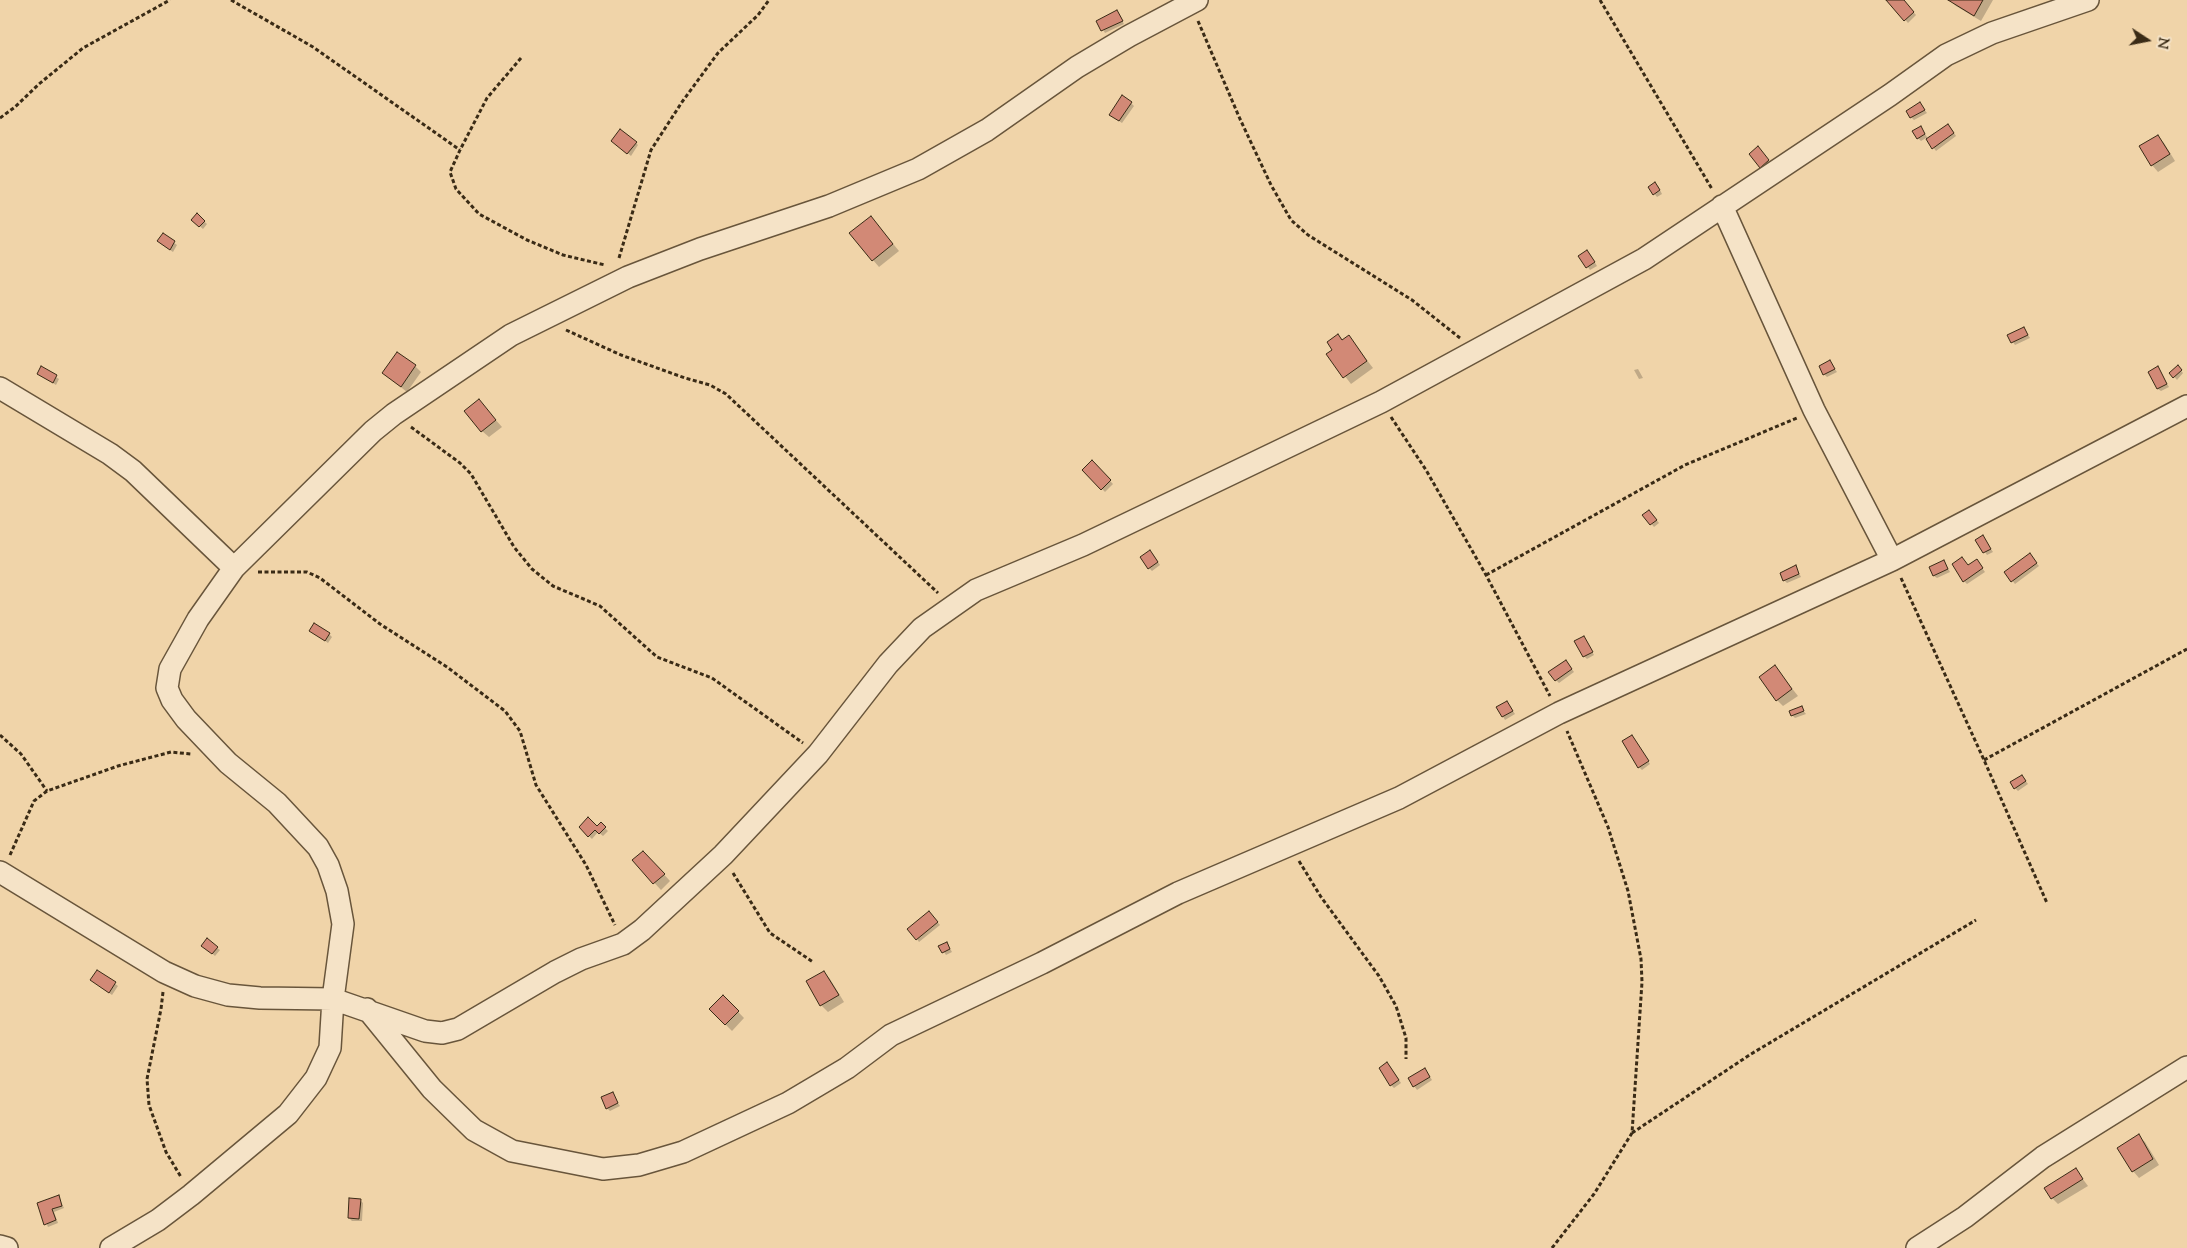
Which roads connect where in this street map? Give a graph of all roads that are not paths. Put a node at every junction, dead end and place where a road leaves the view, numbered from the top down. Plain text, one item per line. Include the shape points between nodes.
1 (2088, 0) edge
2 (1193, 2) edge
3 (1722, 206) junction
4 (0, 388) edge
5 (2187, 406) edge
6 (1892, 560) junction
7 (234, 568) junction
8 (1, 872) edge
9 (333, 999) junction
10 (367, 1009) junction
11 (2187, 1067) edge
12 (0, 1246) edge
13 (6, 1248) edge
14 (111, 1248) edge
15 (1916, 1248) edge

1 - 3 street via 1992,33 1946,55
2 - 7 street via 1077,67 987,130 918,169 830,206 614,276 511,335 373,431
3 - 6 street via 1814,410
3 - 10 street via 1644,259 1381,402 1083,545 976,590 922,628 888,664 818,754 723,855 624,944 581,959 474,1020 442,1033 425,1031
4 - 7 street via 133,471
5 - 6 street
6 - 10 street via 1559,713 1399,798 1178,893 891,1035 847,1068 788,1103 683,1152 639,1165 603,1169 512,1151 474,1130 432,1089
7 - 9 street via 198,619 170,669 167,688 186,718 228,763 277,802 318,847 328,865 343,924
8 - 9 street via 164,972 195,986 228,995
9 - 10 street
9 - 14 street via 330,1048 316,1078 288,1114 158,1220
11 - 15 street via 2043,1157 1965,1217
12 - 13 street

